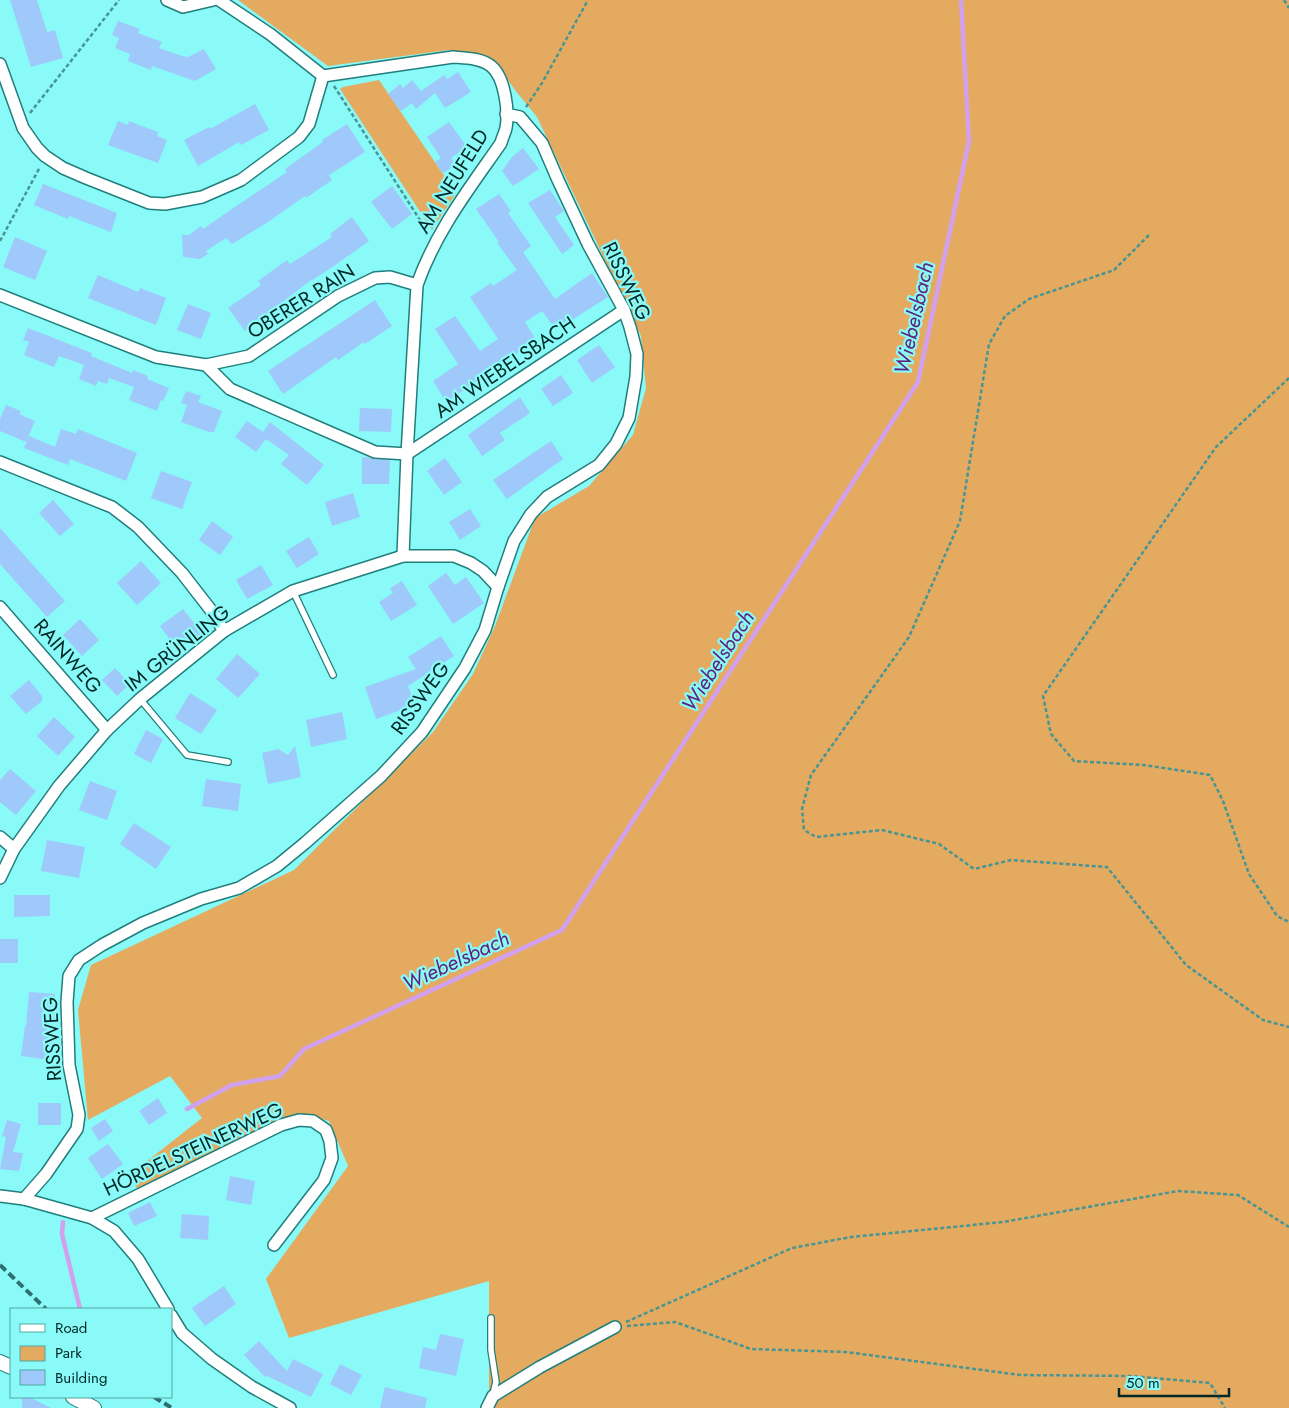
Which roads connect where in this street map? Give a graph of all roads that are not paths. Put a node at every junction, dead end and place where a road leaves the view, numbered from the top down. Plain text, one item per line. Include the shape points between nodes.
1 (167, 0) edge
2 (213, 0) edge
3 (219, 0) edge
4 (0, 64) edge
5 (325, 76) junction
6 (506, 114) junction
7 (417, 285) junction
8 (0, 295) edge
9 (624, 310) junction
10 (206, 365) junction
11 (406, 454) junction
12 (0, 462) edge
13 (403, 556) junction
14 (498, 587) junction
15 (293, 591) junction
16 (0, 606) edge
17 (224, 631) junction
18 (332, 675) dead end
19 (140, 699) junction
20 (107, 730) junction
21 (228, 762) dead end
22 (0, 837) edge
23 (14, 849) junction
24 (0, 878) edge
25 (0, 1196) edge
26 (24, 1199) junction
27 (92, 1218) junction
28 (274, 1245) dead end
29 (167, 1308) edge
30 (172, 1317) edge
31 (491, 1318) dead end
32 (615, 1327) road end
33 (492, 1396) junction
34 (75, 1398) edge
35 (94, 1408) edge
36 (290, 1408) edge
37 (486, 1408) edge

1 - 2 street via 183,7
3 - 5 street
4 - 5 street via 20,121 45,156 86,178 149,202 164,204 202,197 241,180 299,137 309,124
5 - 6 street, AM NEUFELD via 454,57 468,58 490,65 500,75
6 - 7 street, AM NEUFELD via 501,143 442,229
6 - 9 street, RISSWEG via 520,117 542,143 584,236
7 - 10 street, OBERER RAIN via 390,277 375,278 338,296 249,356
7 - 11 street, AM NEUFELD
8 - 10 street, OBERER RAIN via 156,357
9 - 11 street, AM WIEBELSBACH
9 - 14 street, RISSWEG via 637,354 629,418 616,444 599,465 548,497 531,514 514,541
10 - 11 street via 230,389 375,452
11 - 13 street, AM NEUFELD
12 - 17 street via 112,507 138,527 182,573
13 - 14 street, IM GRÜNLING via 454,556 483,571
13 - 15 street, IM GRÜNLING
14 - 26 street, RISSWEG via 485,630 465,668 422,732 381,776 277,866 239,888 201,899 143,923 79,960 69,976 66,1002 69,1066 79,1115 77,1129
15 - 17 street, IM GRÜNLING
15 - 18 lane
16 - 20 street, RAINWEG
17 - 19 street, IM GRÜNLING
19 - 20 street, IM GRÜNLING
19 - 21 lane via 187,755
20 - 23 street, IM GRÜNLING via 59,786
22 - 23 street
23 - 24 street, IM GRÜNLING
25 - 26 street, HÖRDELSTEINERWEG
26 - 27 street, HÖRDELSTEINERWEG
27 - 28 street, HÖRDELSTEINERWEG via 281,1125 299,1120 313,1121 326,1130 332,1158 324,1180
27 - 29 street, HÖRDELSTEINERWEG via 114,1231 138,1259
30 - 36 street via 182,1334 212,1359
31 - 33 lane via 496,1382
32 - 33 street
33 - 37 street
34 - 35 street

